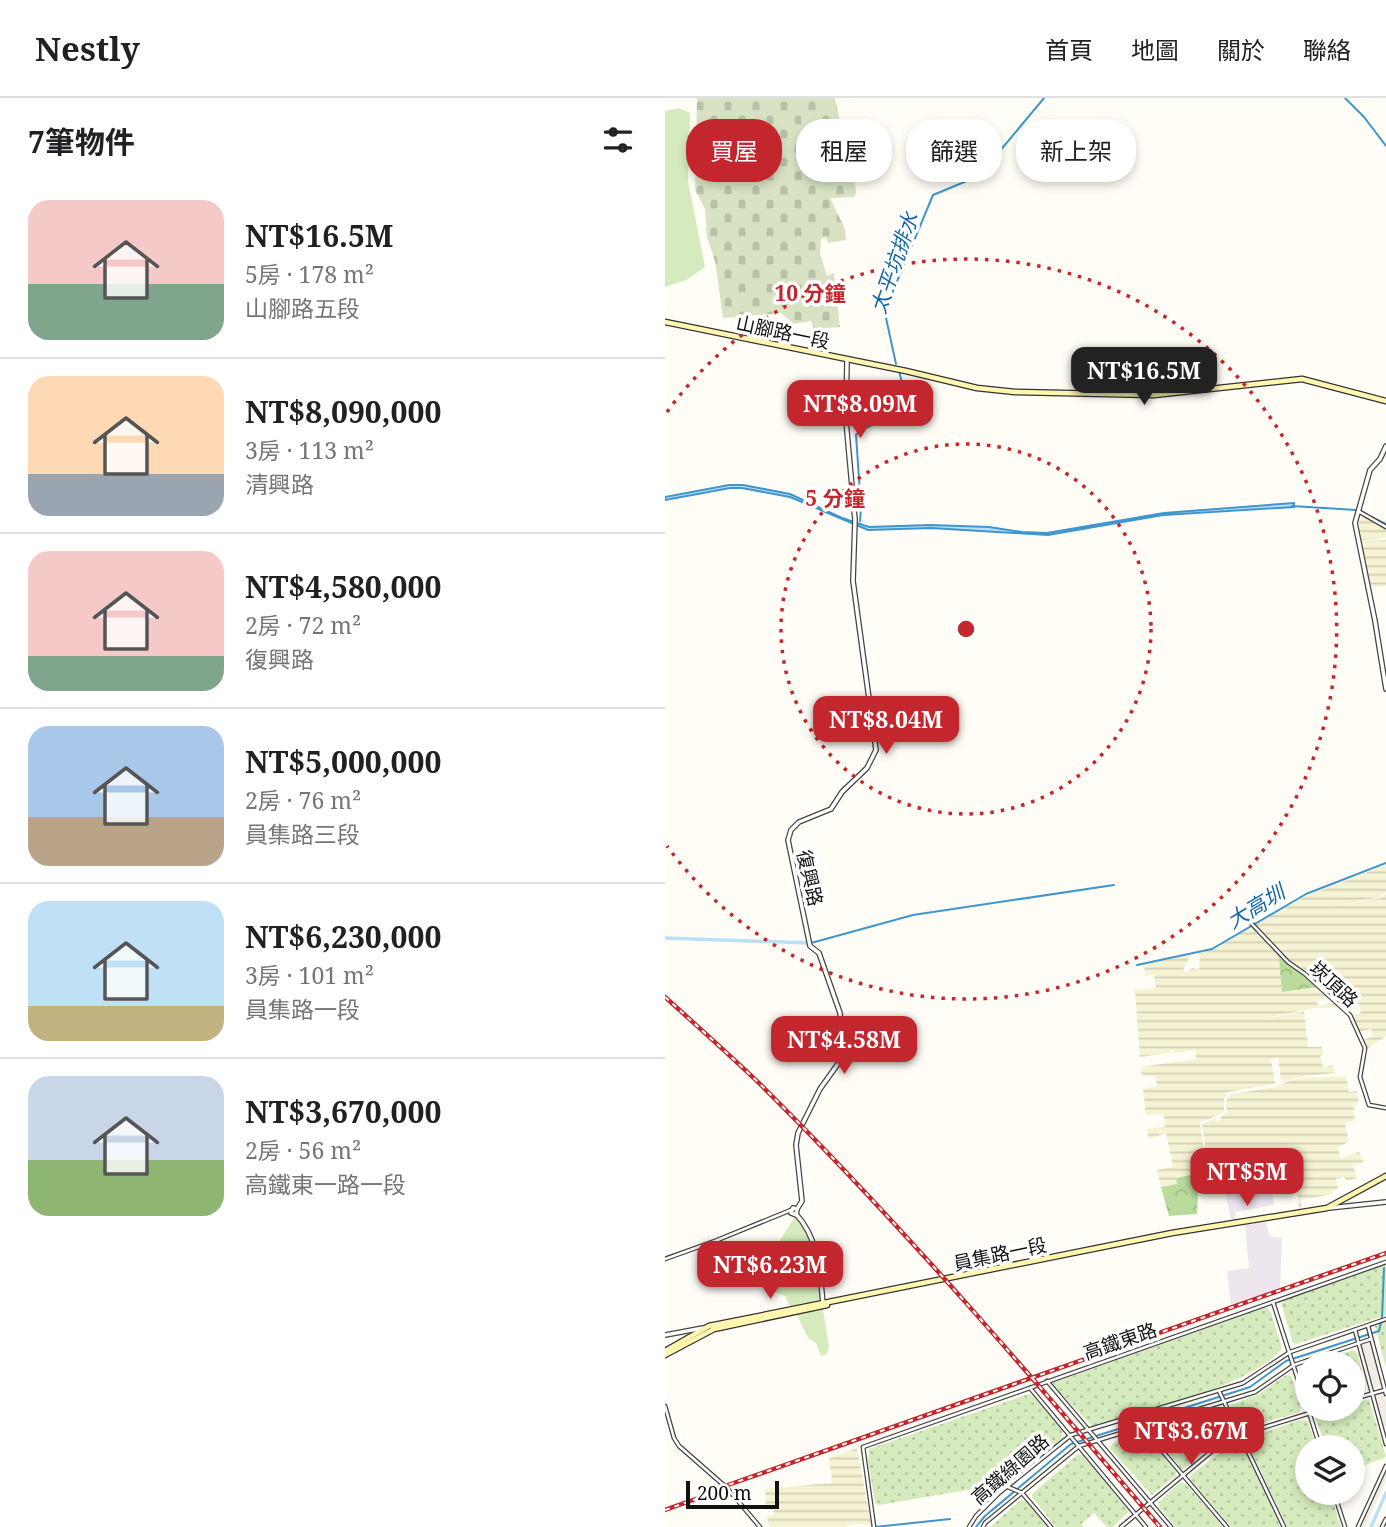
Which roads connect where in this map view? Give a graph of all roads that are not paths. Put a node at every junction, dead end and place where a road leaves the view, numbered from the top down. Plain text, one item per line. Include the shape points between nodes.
1 (665, 322) edge
2 (847, 360) junction
3 (1386, 401) edge
4 (1386, 446) edge
5 (1358, 511) junction
6 (1386, 527) edge
7 (1386, 689) edge
8 (1251, 923) dead end
9 (1386, 1108) edge
10 (1386, 1175) edge
11 (1386, 1202) edge
12 (1327, 1208) junction
13 (791, 1210) joint
14 (797, 1212) junction
15 (665, 1259) edge
16 (1386, 1262) edge
17 (1273, 1302) junction
18 (823, 1305) junction
19 (1386, 1319) edge
20 (1368, 1325) junction
21 (712, 1328) junction
22 (1355, 1330) junction
23 (665, 1335) edge
24 (1371, 1339) junction
25 (1359, 1343) junction
26 (1290, 1352) junction
27 (665, 1353) edge
28 (1294, 1365) junction
29 (1295, 1368) edge
30 (1047, 1381) junction
31 (1030, 1388) junction
32 (1219, 1390) junction
33 (1385, 1392) edge
34 (1372, 1393) junction
35 (1365, 1395) edge
36 (1225, 1403) junction
37 (665, 1406) edge
38 (1141, 1415) junction
39 (1295, 1415) edge
40 (1145, 1428) junction
41 (1089, 1432) junction
42 (1241, 1434) junction
43 (1071, 1436) junction
44 (1098, 1442) junction
45 (1386, 1444) edge
46 (1079, 1446) junction
47 (1386, 1466) edge
48 (1182, 1475) junction
49 (1008, 1487) junction
50 (1023, 1493) junction
51 (1150, 1502) junction
52 (1338, 1505) edge
53 (1135, 1514) junction
54 (1386, 1519) edge
55 (874, 1526) edge
56 (760, 1527) edge
57 (969, 1527) edge
58 (983, 1527) edge
59 (1051, 1527) edge
60 (1121, 1527) edge
61 (1146, 1527) edge
62 (1171, 1527) edge
63 (1227, 1527) edge
64 (1285, 1527) edge
65 (1345, 1527) edge
66 (1358, 1527) edge
67 (1382, 1527) edge

1 - 2 main road, 山腳路一段
2 - 3 main road, 山腳路一段 via 1016,392 1154,395 1302,379
2 - 14 street, 復興路 via 846,421 855,520 853,581 876,750 867,768 831,809 799,822 789,836 808,939 819,953 840,1013 842,1039 840,1061 798,1133 802,1201
4 - 5 street via 1370,470
5 - 6 street
5 - 7 street via 1356,533
8 - 9 street, 崁頂路 via 1287,962 1348,1012 1366,1048 1360,1077 1369,1105
10 - 12 main road
11 - 12 street
12 - 18 main road, 員集路一段 via 1172,1233
13 - 14 street
13 - 15 street
14 - 18 street via 814,1242
16 - 17 street, 高鐵東路
17 - 26 street
17 - 30 street, 高鐵東路
18 - 21 main road, 員集路一段
19 - 20 street, 高鐵綠園路
20 - 22 street, 高鐵綠園路
20 - 24 street
21 - 23 street, 員集路一段
21 - 27 main road
22 - 25 street
22 - 26 street, 高鐵綠園路
24 - 25 street, 高鐵綠園路
24 - 33 street
25 - 28 street, 高鐵綠園路
25 - 34 street
26 - 28 street
26 - 32 street, 高鐵綠園路 via 1249,1380
28 - 29 street
28 - 36 street, 高鐵綠園路 via 1255,1392
30 - 31 street, 高鐵東路
30 - 41 street
31 - 43 street
31 - 55 street, 高鐵東路 via 863,1447
32 - 36 street
32 - 38 street, 高鐵綠園路
33 - 34 street
34 - 35 street
34 - 45 street
36 - 40 street, 高鐵綠園路
36 - 42 street
37 - 56 street via 679,1446 722,1483
38 - 40 street
38 - 41 street, 高鐵綠園路
39 - 42 street
40 - 44 street, 高鐵綠園路
40 - 48 street
41 - 43 street, 高鐵綠園路
41 - 44 street
42 - 48 street
42 - 64 street
43 - 46 street
43 - 49 street, 高鐵綠園路
44 - 46 street, 高鐵綠園路
44 - 51 street
46 - 50 street, 高鐵綠園路
46 - 53 street
47 - 66 street
48 - 51 street
48 - 63 street
49 - 50 street
49 - 57 street, 高鐵綠園路
50 - 58 street, 高鐵綠園路
50 - 59 street
51 - 53 street
51 - 62 street
52 - 65 street
53 - 60 street
53 - 61 street
54 - 67 street

